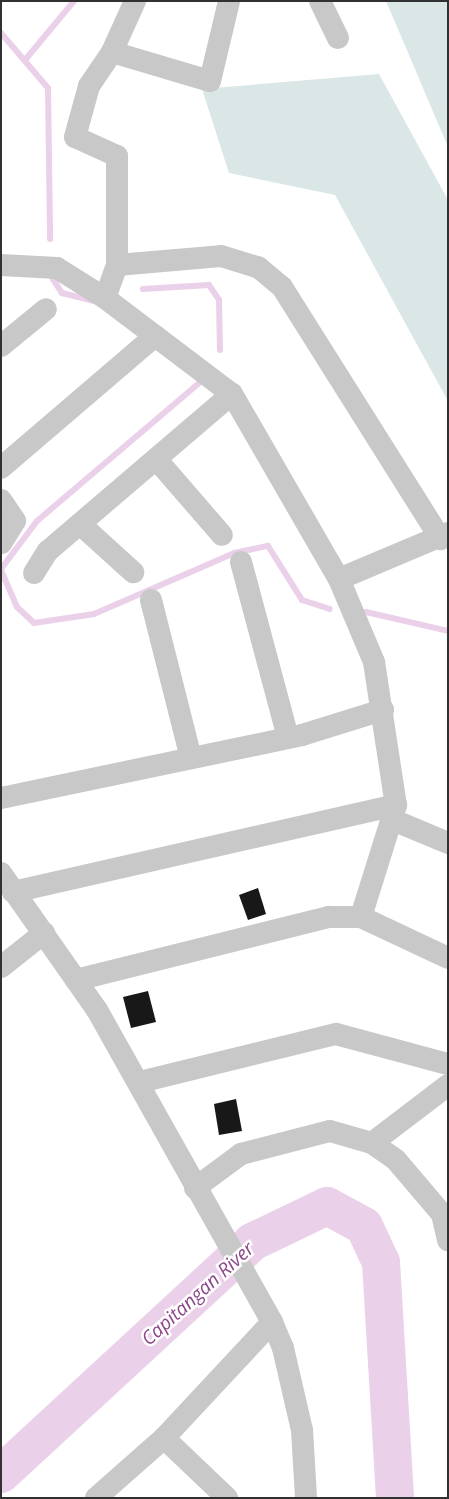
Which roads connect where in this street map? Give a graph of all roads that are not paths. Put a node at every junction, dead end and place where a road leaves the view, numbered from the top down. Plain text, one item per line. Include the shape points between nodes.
1 (135, 1) edge
2 (229, 1) edge
3 (320, 1) edge
4 (338, 38) dead end
5 (112, 52) junction
6 (1, 265) edge
7 (117, 265) junction
8 (104, 298) junction
9 (46, 309) dead end
10 (156, 336) junction
11 (1, 346) edge
12 (232, 394) junction
13 (157, 460) junction
14 (1, 468) edge
15 (1, 500) edge
16 (80, 524) junction
17 (222, 535) dead end
18 (444, 536) edge
19 (1, 543) edge
20 (241, 562) dead end
21 (133, 572) dead end
22 (34, 573) dead end
23 (339, 579) junction
24 (151, 600) dead end
25 (383, 710) junction
26 (288, 738) junction
27 (191, 758) junction
28 (1, 798) edge
29 (394, 812) junction
30 (448, 842) edge
31 (1, 873) edge
32 (13, 892) junction
33 (361, 917) junction
34 (44, 933) junction
35 (448, 958) edge
36 (1, 967) edge
37 (76, 980) junction
38 (448, 1064) edge
39 (140, 1082) junction
40 (448, 1085) edge
41 (372, 1143) junction
42 (195, 1188) junction
43 (445, 1212) edge
44 (448, 1240) edge
45 (272, 1322) junction
46 (164, 1438) junction
47 (96, 1498) edge
48 (227, 1498) edge
49 (306, 1498) edge

1 - 5 street
2 - 5 street via 210,81
3 - 4 street
5 - 7 street via 89,86 75,137 117,156
6 - 8 street via 57,268
7 - 8 street
7 - 18 street via 221,256 258,267 282,287
8 - 10 street
9 - 11 street
10 - 12 street
10 - 14 street
12 - 13 street
12 - 23 street
13 - 16 street
13 - 17 street
15 - 19 street via 15,521
16 - 21 street
16 - 22 street via 48,551
18 - 23 street
20 - 26 street
23 - 25 street via 374,662
24 - 27 street
25 - 26 street
25 - 29 street
26 - 27 street
27 - 28 street
29 - 30 street
29 - 32 street
29 - 33 street
31 - 32 street
32 - 34 street
33 - 35 street
33 - 37 street via 329,917
34 - 36 street
34 - 37 street
37 - 39 street
38 - 39 street via 336,1034
39 - 42 street
40 - 41 street
41 - 42 street via 330,1131 294,1140 241,1154
41 - 43 street via 396,1160
42 - 45 street
43 - 44 street
45 - 46 street
45 - 49 street via 283,1348 302,1430
46 - 47 street
46 - 48 street

